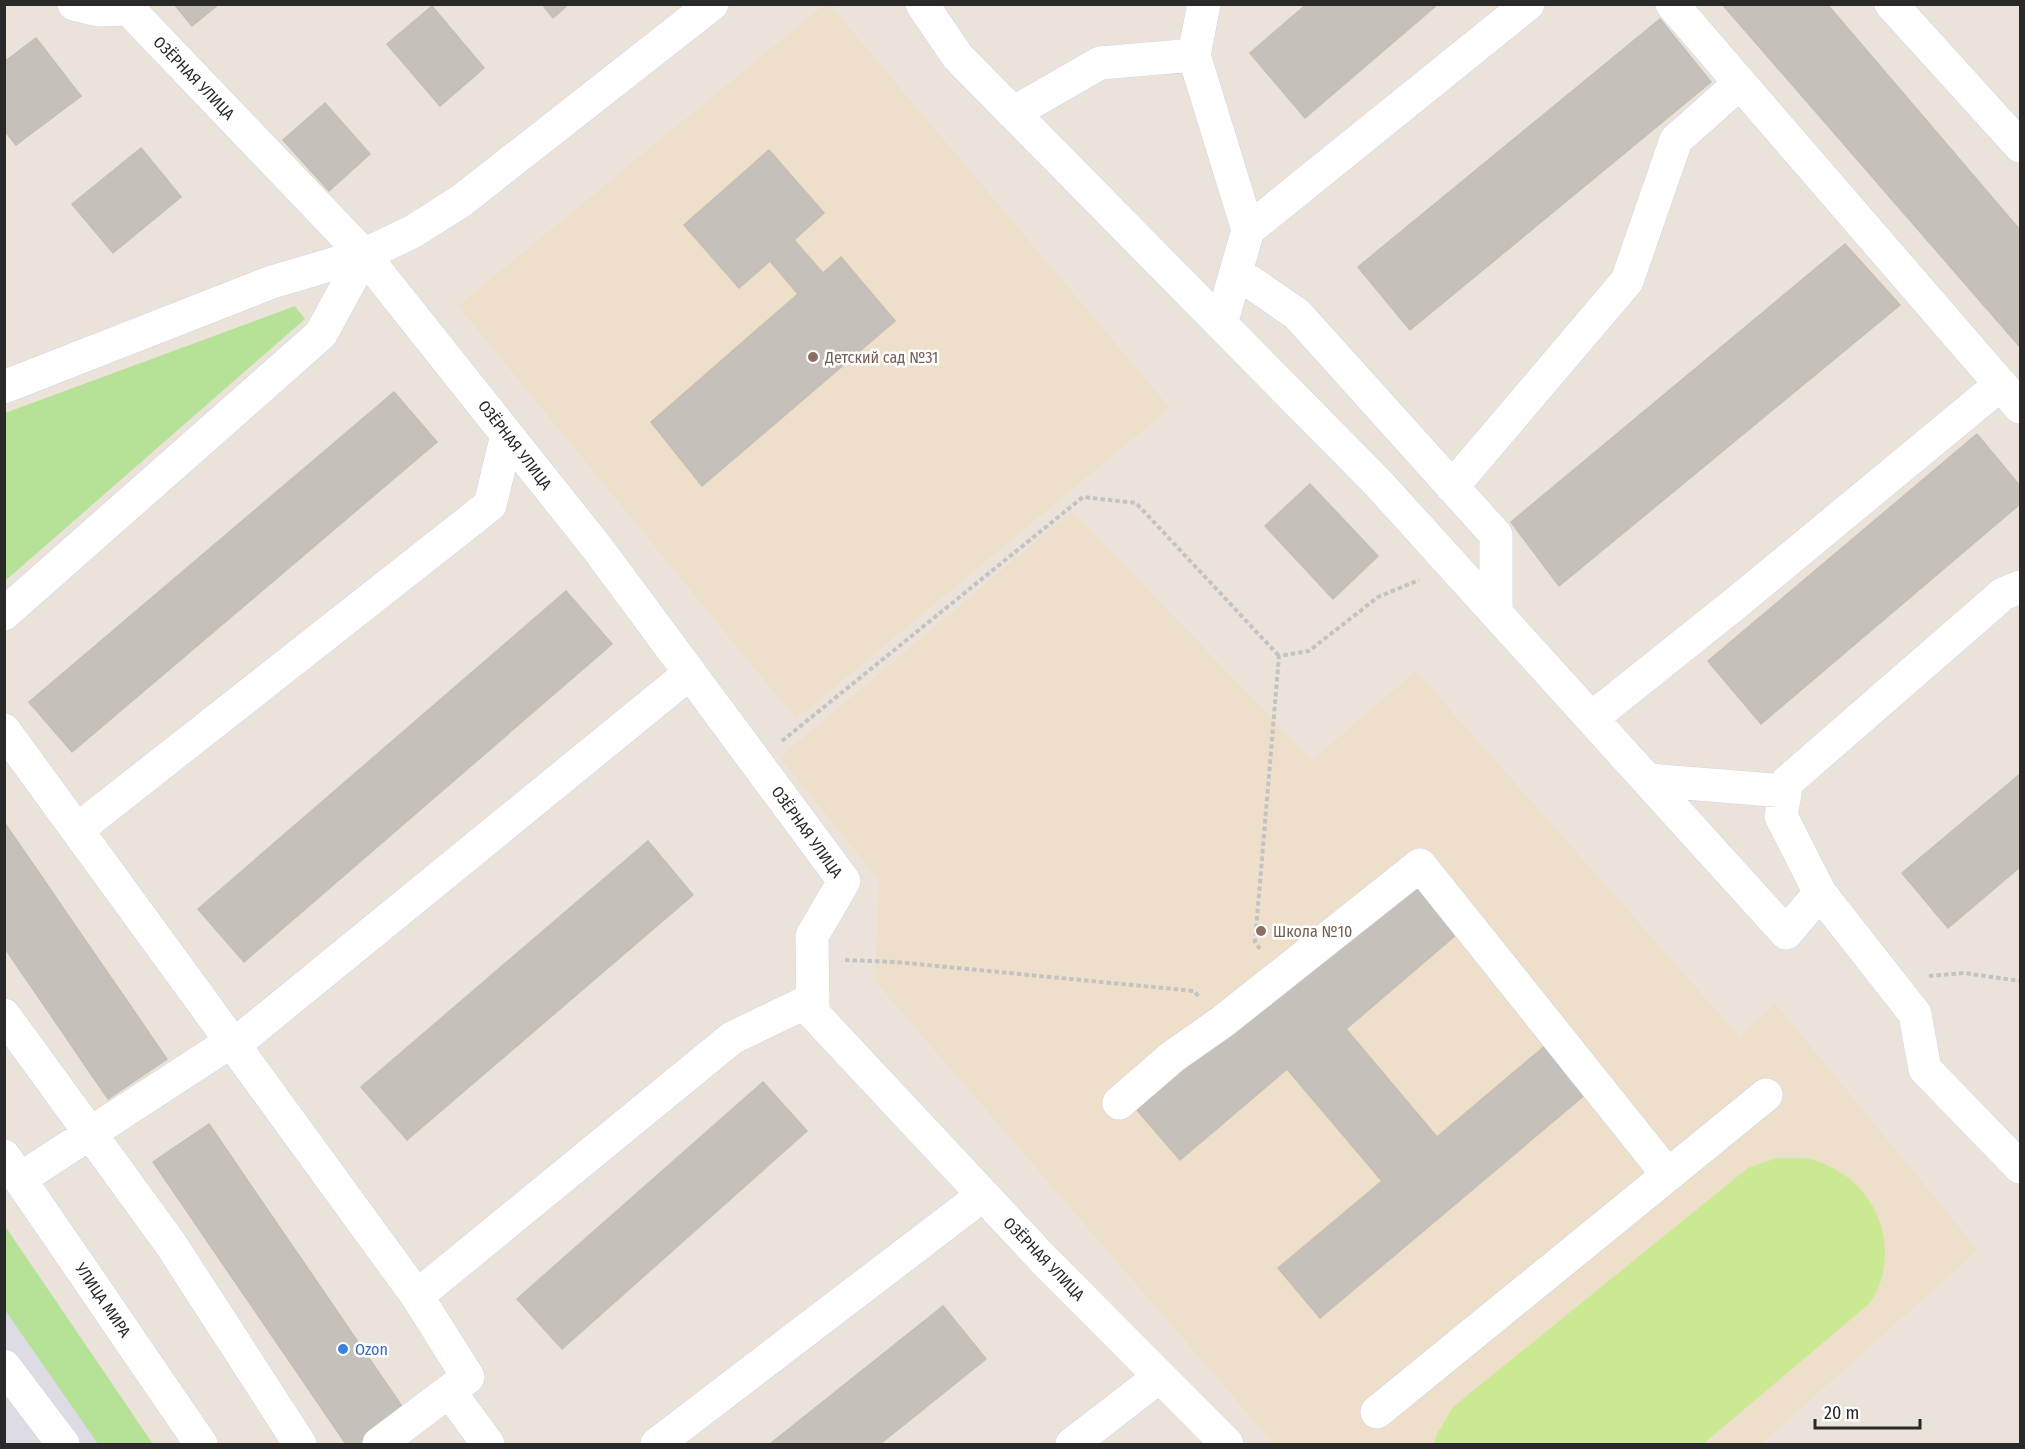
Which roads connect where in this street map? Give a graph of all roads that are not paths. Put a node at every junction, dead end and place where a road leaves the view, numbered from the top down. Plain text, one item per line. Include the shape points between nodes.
1 (74, 4) edge
2 (712, 4) edge
3 (922, 4) edge
4 (1204, 4) edge
5 (1528, 4) edge
6 (1672, 4) edge
7 (1891, 4) edge
8 (127, 7) edge
9 (1194, 55) junction
10 (1740, 84) junction
11 (1013, 112) junction
12 (2020, 146) edge
13 (1248, 230) junction
14 (364, 255) junction
15 (1236, 272) junction
16 (1221, 324) junction
17 (4, 387) edge
18 (2011, 396) edge
19 (507, 435) junction
20 (1452, 487) junction
21 (2020, 587) edge
22 (1496, 613) junction
23 (4, 614) edge
24 (690, 673) junction
25 (1592, 718) junction
26 (4, 730) edge
27 (1648, 780) junction
28 (1785, 791) junction
29 (78, 830) junction
30 (1820, 893) junction
31 (813, 999) junction
32 (4, 1015) edge
33 (233, 1043) junction
34 (1766, 1095) dead end
35 (1119, 1103) dead end
36 (91, 1134) junction
37 (2020, 1167) edge
38 (12, 1168) edge
39 (1668, 1175) junction
40 (983, 1195) junction
41 (417, 1296) junction
42 (4, 1366) edge
43 (1160, 1377) junction
44 (449, 1391) junction
45 (1377, 1412) dead end
46 (63, 1444) edge
47 (201, 1444) edge
48 (300, 1444) edge
49 (379, 1444) edge
50 (488, 1444) edge
51 (657, 1444) edge
52 (1072, 1444) edge
53 (1227, 1444) edge

1 - 8 street via 98,10
2 - 14 street via 461,201 412,232
3 - 11 street via 958,57
4 - 9 street
5 - 13 street
6 - 10 street
7 - 12 street
8 - 14 street, ОЗЁРНАЯ УЛИЦА
9 - 11 street via 1100,63
9 - 13 street
10 - 18 street
10 - 20 street via 1676,140 1627,281
11 - 16 street
13 - 15 street
14 - 17 street via 272,282
14 - 19 street, ОЗЁРНАЯ УЛИЦА
14 - 23 street via 321,334
15 - 16 street
15 - 20 street via 1298,314
16 - 22 street via 1379,484
18 - 25 street via 1736,603
19 - 24 street, ОЗЁРНАЯ УЛИЦА
19 - 29 street via 490,505
20 - 22 street via 1496,535
21 - 28 street via 2003,594 1787,782
22 - 25 street
24 - 31 street, ОЗЁРНАЯ УЛИЦА via 844,881 812,936
24 - 33 street
25 - 27 street
26 - 29 street
27 - 28 street
27 - 30 street via 1785,933
28 - 30 street via 1781,816
29 - 33 street
30 - 37 street via 1916,1014 1925,1069
31 - 40 street, ОЗЁРНАЯ УЛИЦА via 813,1013
31 - 41 street via 732,1038
32 - 36 street
33 - 36 street
33 - 41 street
34 - 39 street
35 - 39 street via 1172,1057 1420,865
36 - 38 street
36 - 48 street via 170,1243
38 - 47 street, УЛИЦА МИРА
39 - 45 street
40 - 43 street, ОЗЁРНАЯ УЛИЦА
40 - 51 street
41 - 44 street via 468,1377
42 - 46 street
43 - 52 street
43 - 53 street, ОЗЁРНАЯ УЛИЦА
44 - 49 street
44 - 50 street

